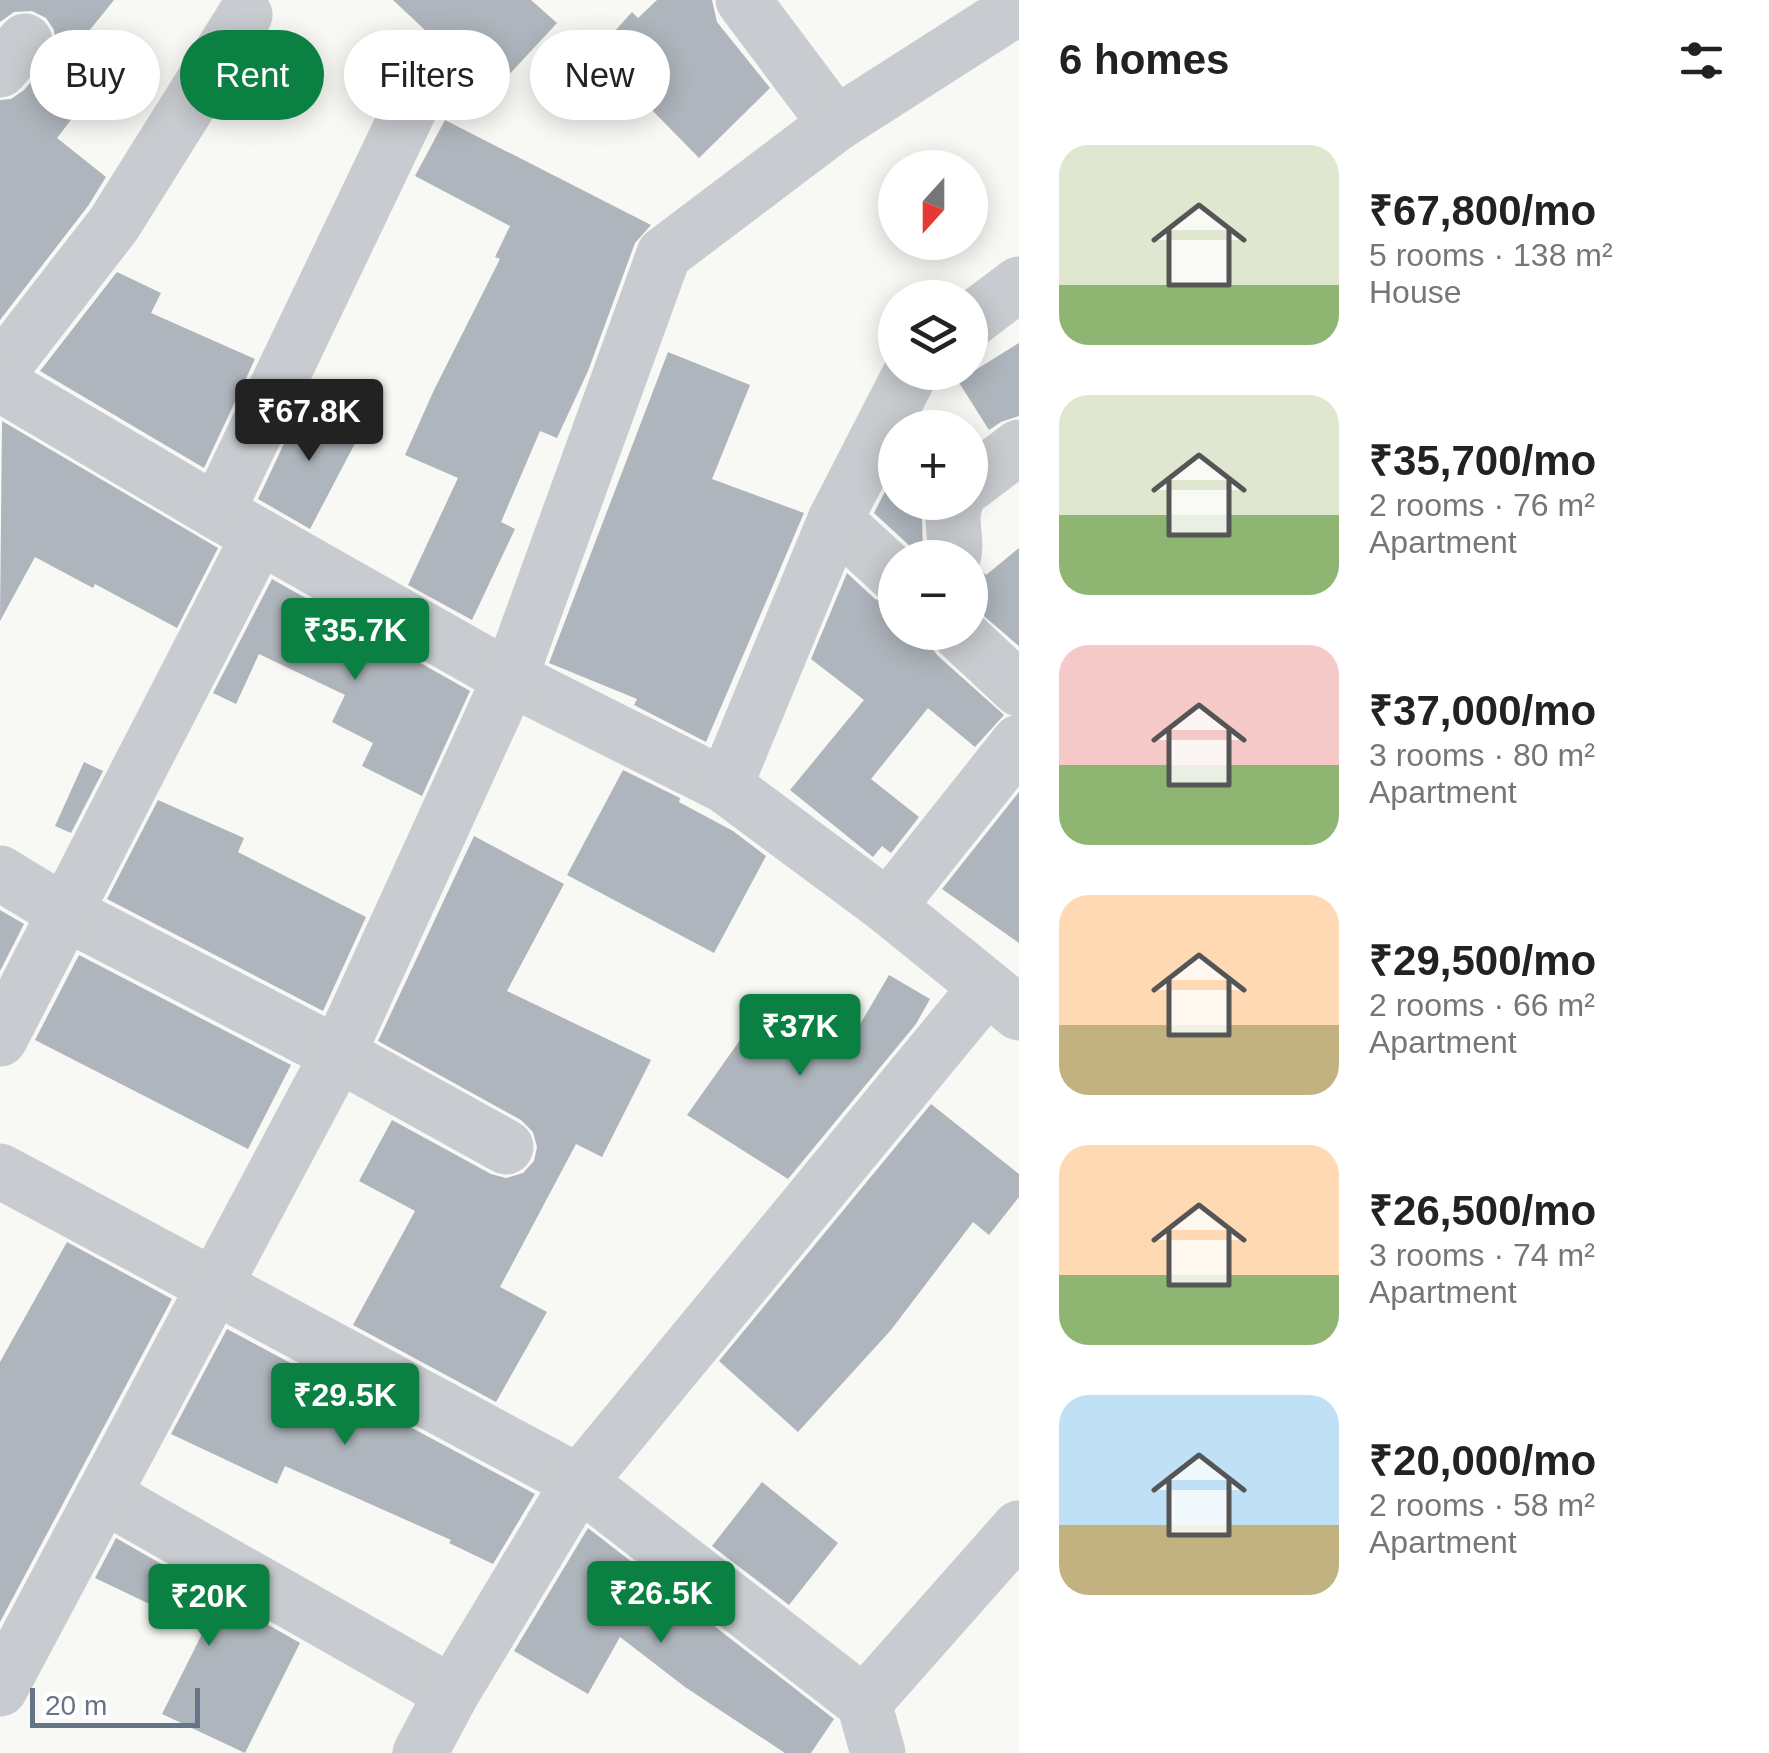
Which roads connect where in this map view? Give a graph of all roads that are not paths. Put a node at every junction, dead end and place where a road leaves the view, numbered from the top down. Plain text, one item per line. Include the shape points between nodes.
1 (742, 0) edge
2 (1019, 7) edge
3 (244, 14) dead end
4 (407, 120) edge
5 (836, 124) junction
6 (1019, 284) edge
7 (988, 307) edge
8 (0, 371) edge
9 (0, 384) edge
10 (902, 390) edge
11 (1019, 447) edge
12 (988, 470) edge
13 (835, 520) junction
14 (238, 524) junction
15 (878, 559) edge
16 (510, 678) junction
17 (1019, 742) edge
18 (724, 786) junction
19 (0, 874) edge
20 (888, 907) junction
21 (64, 912) junction
22 (1002, 1000) edge
23 (0, 1038) edge
24 (338, 1054) junction
25 (506, 1147) dead end
26 (0, 1170) edge
27 (214, 1285) junction
28 (579, 1482) junction
29 (103, 1494) junction
30 (1019, 1528) edge
31 (0, 1689) edge
32 (452, 1693) junction
33 (871, 1728) edge
34 (420, 1753) edge

1 - 5 street
2 - 5 street
3 - 8 street via 114,224
4 - 14 street
5 - 16 street via 664,254
6 - 7 street
9 - 14 street
10 - 13 street
11 - 12 street
13 - 15 street
13 - 18 street
14 - 16 street
14 - 21 street
16 - 18 street
16 - 24 street
17 - 20 street
18 - 20 street
19 - 21 street
20 - 22 street
21 - 23 street
21 - 24 street
22 - 28 street
24 - 25 street
24 - 27 street
26 - 27 street
27 - 28 street
27 - 29 street
28 - 32 street
28 - 33 street
29 - 31 street
29 - 32 street
30 - 33 street
32 - 34 street

